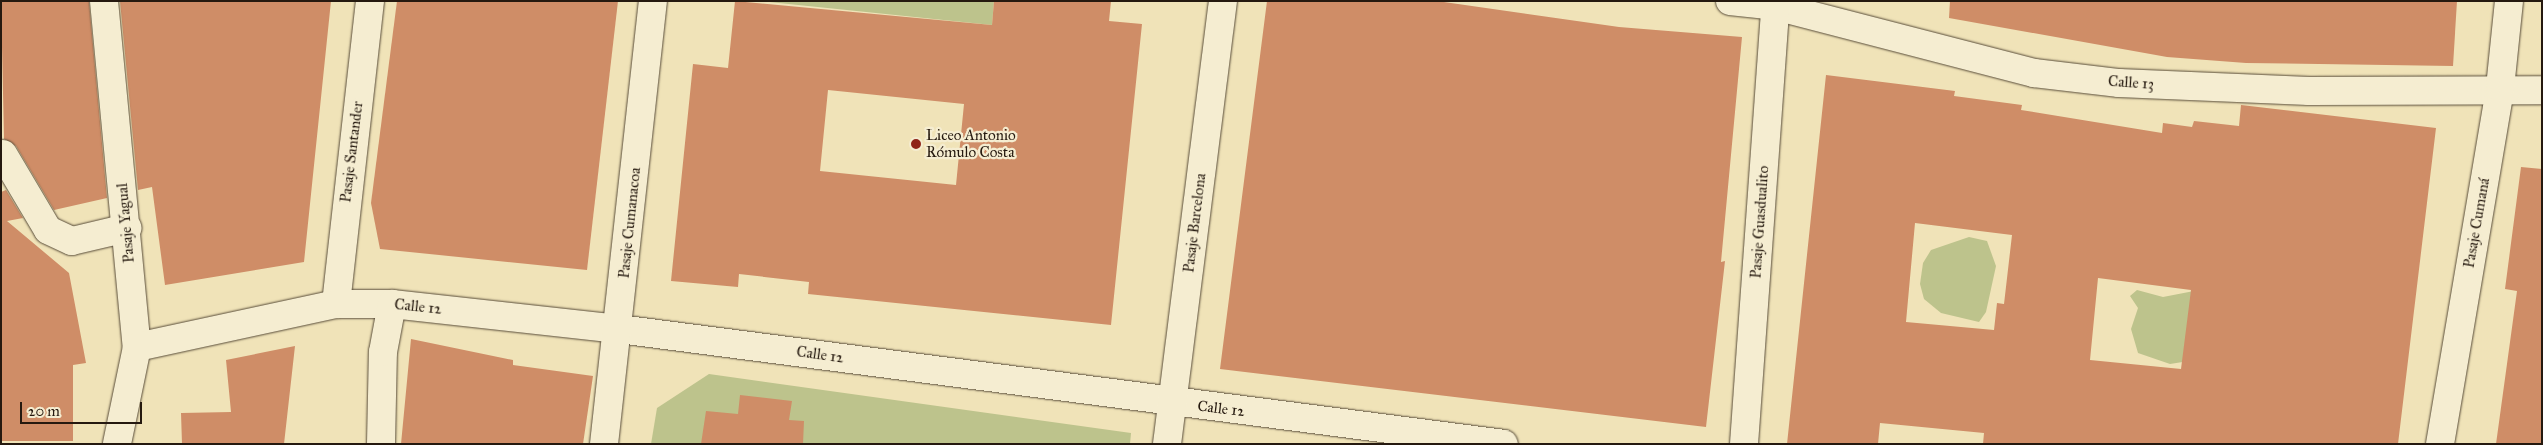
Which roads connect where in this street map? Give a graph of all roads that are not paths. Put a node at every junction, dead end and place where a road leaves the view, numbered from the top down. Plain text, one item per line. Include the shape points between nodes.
1 (104, 1) edge
2 (370, 1) edge
3 (653, 1) edge
4 (1223, 1) edge
5 (1730, 1) edge
6 (2509, 1) edge
7 (1776, 4) edge
8 (2500, 88) junction
9 (2542, 90) edge
10 (3, 154) dead end
11 (127, 228) junction
12 (336, 304) junction
13 (392, 304) junction
14 (619, 328) junction
15 (137, 347) junction
16 (1172, 403) junction
17 (117, 444) edge
18 (381, 444) edge
19 (604, 444) edge
20 (1167, 444) edge
21 (1504, 444) edge
22 (1744, 444) edge
23 (2440, 444) edge

1 - 11 street, Pasaje Yagual
2 - 12 street, Pasaje Santander
3 - 14 street, Pasaje Cumanacoa
4 - 16 street, Pasaje Barcelona
5 - 7 street, Calle 13
6 - 8 street, Pasaje Cumaná
7 - 8 street, Calle 13 via 2043,74 2119,83 2309,91
7 - 22 street, Pasaje Guasdualito
8 - 9 street, Calle 13
8 - 23 street, Pasaje Cumaná
10 - 11 street via 48,230 72,241
11 - 15 street, Pasaje Yagual
12 - 13 street, Calle 12
12 - 15 street, Calle 12
13 - 14 street, Calle 12
13 - 18 street via 383,352
14 - 16 street, Calle 12
14 - 19 street, Pasaje Cumanacoa
15 - 17 street, Pasaje Yagual
16 - 20 street, Pasaje Barcelona
16 - 21 street, Calle 12

